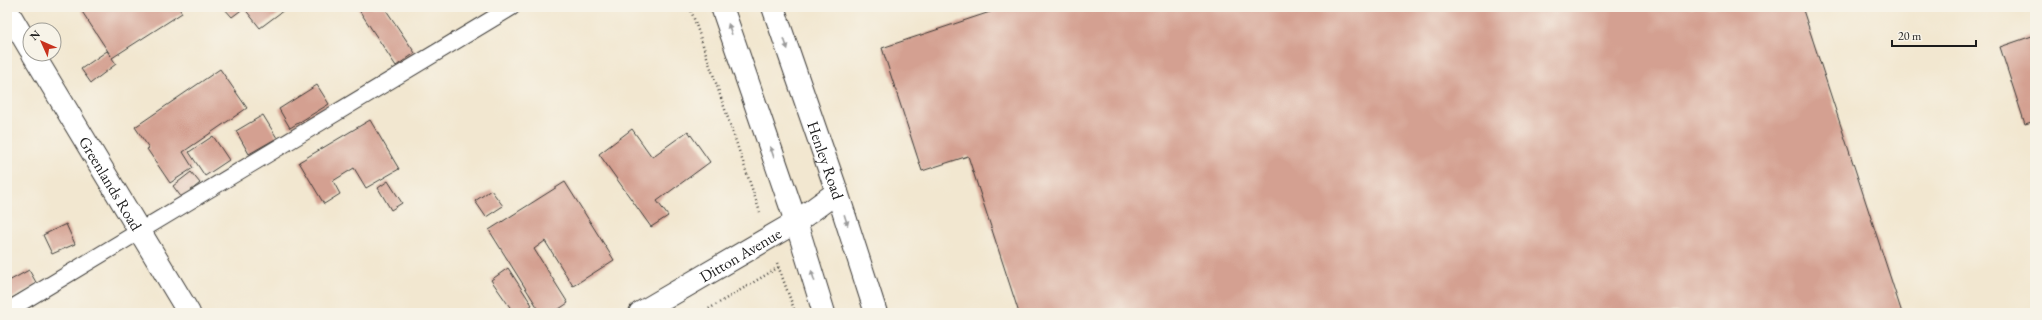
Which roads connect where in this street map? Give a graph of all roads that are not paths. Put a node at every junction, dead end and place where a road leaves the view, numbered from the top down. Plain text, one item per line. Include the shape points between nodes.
1 (512, 7) edge
2 (722, 7) edge
3 (773, 7) edge
4 (7, 10) edge
5 (22, 35) edge
6 (38, 62) edge
7 (837, 192) junction
8 (796, 222) junction
9 (140, 231) junction
10 (7, 311) edge
11 (189, 313) edge
12 (640, 313) edge
13 (824, 313) edge
14 (876, 313) edge

1 - 9 lane
8 -> 2 main road
3 -> 7 main road, Henley Road
4 - 5 main road
6 - 9 main road, Greenlands Road
7 - 8 main road, Ditton Avenue
7 -> 14 main road, Henley Road
8 - 12 main road, Ditton Avenue
13 -> 8 main road
9 - 10 lane
9 - 11 main road, Greenlands Road

